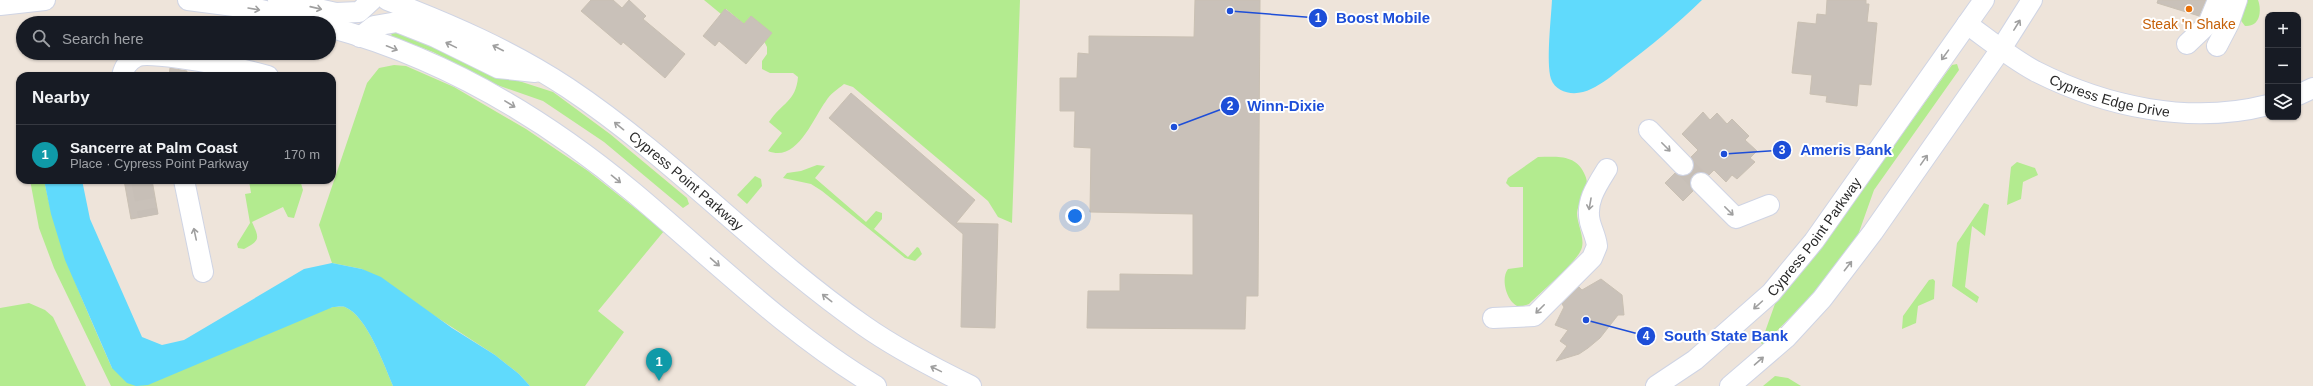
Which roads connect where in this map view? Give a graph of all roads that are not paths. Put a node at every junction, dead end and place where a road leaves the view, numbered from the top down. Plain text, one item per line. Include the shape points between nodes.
1 (45, 0) edge
2 (188, 0) edge
3 (278, 0) edge
4 (372, 0) edge
5 (387, 0) edge
6 (1984, 0) edge
7 (2032, 0) edge
8 (2218, 0) edge
9 (2236, 0) edge
10 (0, 5) edge
11 (286, 16) edge
12 (1967, 24) junction
13 (336, 29) edge
14 (360, 37) junction
15 (2187, 44) dead end
16 (2217, 46) dead end
17 (2001, 49) junction
18 (132, 60) edge
19 (185, 60) edge
20 (123, 72) edge
21 (251, 72) edge
22 (541, 72) junction
23 (2313, 88) edge
24 (2301, 94) edge
25 (2265, 106) edge
26 (1649, 130) dead end
27 (1683, 165) tunnel mouth
28 (1607, 169) dead end
29 (1701, 183) tunnel mouth
30 (185, 184) edge
31 (1769, 205) dead end
32 (204, 272) dead end
33 (1493, 318) dead end
34 (876, 386) edge
35 (971, 386) edge
36 (1656, 386) edge
37 (1730, 386) edge

1 - 10 street
2 -> 11 street via 257,9
3 -> 4 street via 336,13 359,12
22 -> 5 street, Cypress Point Parkway via 499,48
6 - 12 street, Cypress Point Parkway
17 -> 7 street
8 - 15 street via 2208,24
9 - 16 street via 2229,23
12 - 17 street, Cypress Edge Drive
12 -> 36 street, Cypress Point Parkway via 1814,241 1772,293 1695,360
13 - 14 street
22 -> 14 street via 498,68 435,37 397,22 374,26
14 -> 34 street via 452,74 544,125 632,192 784,321 828,355
17 - 25 street, Cypress Edge Drive via 2034,70 2082,91 2127,105 2170,113 2215,114
37 -> 17 street via 1786,338 1822,299 1873,232
18 - 20 street
19 - 21 street
35 -> 22 street, Cypress Point Parkway via 929,366 863,326 616,123
23 - 24 street
26 -> 27 street
28 -> 33 street via 1595,189 1590,204 1589,219 1597,246 1592,258 1534,316
29 -> 31 street via 1736,218
32 -> 30 street

